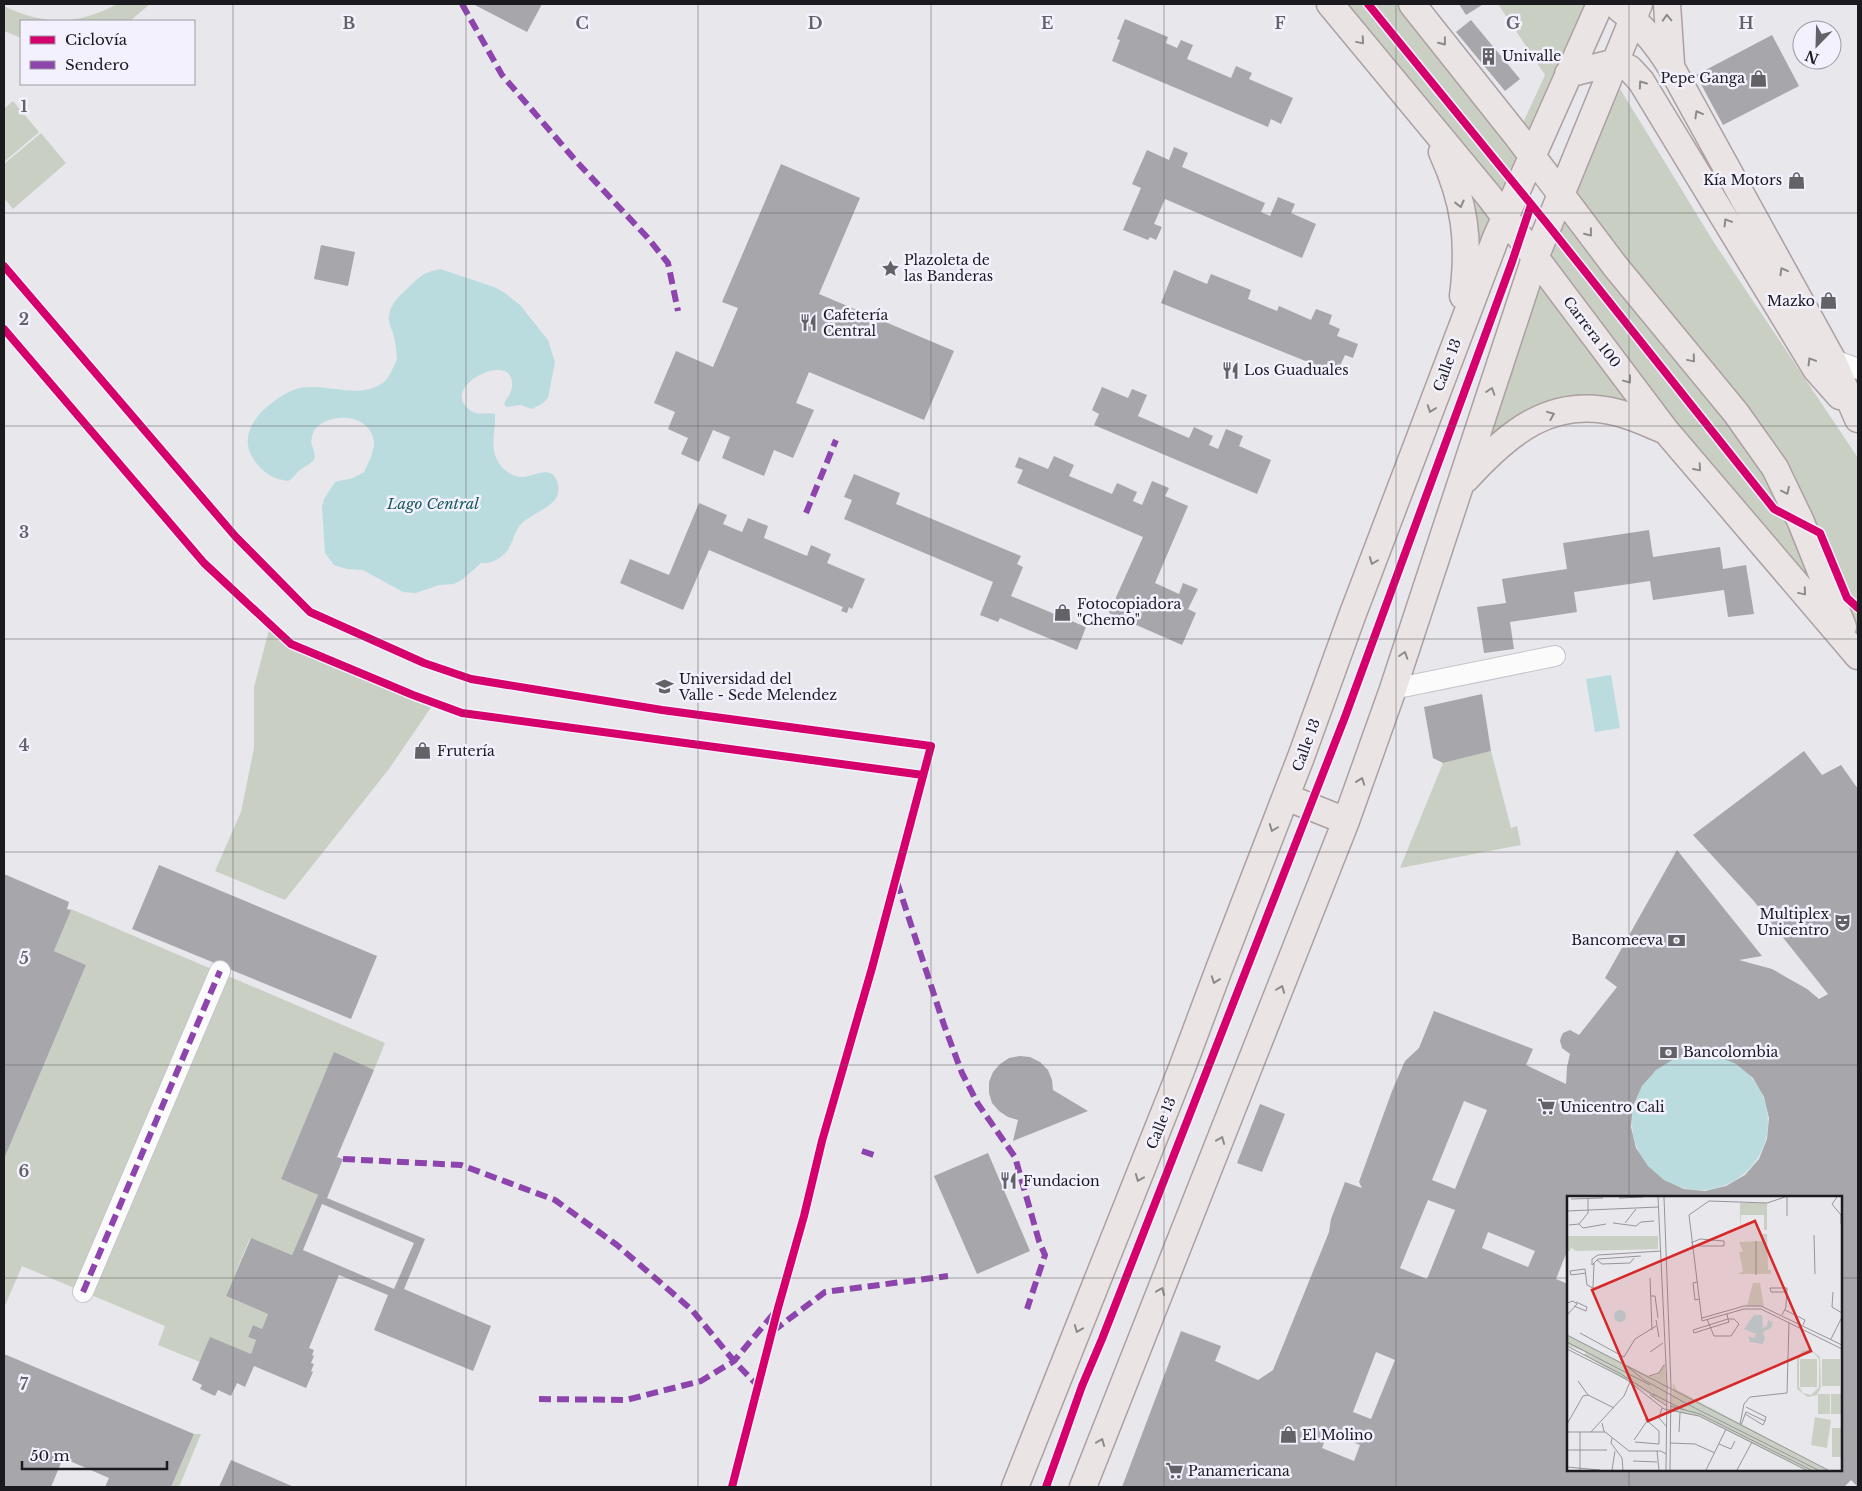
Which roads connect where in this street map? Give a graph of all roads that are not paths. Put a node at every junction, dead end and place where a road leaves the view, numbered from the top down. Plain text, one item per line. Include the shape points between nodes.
1 (1330, 4) edge
2 (1412, 4) edge
3 (1600, 4) edge
4 (1612, 4) edge
5 (1667, 4) edge
6 (1636, 11) edge
7 (1616, 62) junction
8 (1672, 67) junction
9 (1568, 74) junction
10 (1408, 98) junction
11 (1532, 155) junction
12 (1560, 194) junction
13 (1505, 217) junction
14 (1535, 258) junction
15 (1453, 347) junction
16 (1832, 360) junction
17 (1858, 369) edge
18 (1856, 415) edge
19 (1666, 431) junction
20 (1459, 487) junction
21 (1855, 652) edge
22 (1555, 656) dead end
23 (1393, 689) junction
24 (1286, 797) junction
25 (1346, 821) junction
26 (220, 972) dead end
27 (83, 1292) dead end
28 (1015, 1487) edge
29 (1083, 1487) edge

1 -> 10 main road, Carrera 100
2 -> 11 main road
3 - 9 main road, Calle 13
4 - 6 main road
8 -> 5 main road
6 - 7 main road
6 - 8 main road
7 - 9 main road
7 - 12 main road
18 -> 7 main road via 1816,369 1641,81 1630,69
16 -> 8 main road
9 - 11 main road, Calle 13
10 - 13 main road, Carrera 100
10 -> 15 main road via 1439,144 1454,178 1465,222 1467,264
11 - 12 main road
11 - 13 main road, Calle 13
12 - 14 main road
12 -> 21 main road via 1736,413 1775,468
13 - 14 main road, Carrera 100
13 - 15 main road, Calle 13
14 -> 19 main road, Carrera 100
20 -> 14 main road
15 -> 24 main road, Calle 13
16 - 17 street
16 - 18 main road
20 -> 19 main road via 1492,451 1522,428 1556,412 1586,408 1619,413
19 -> 21 main road, Carrera 100
23 -> 20 main road
22 - 23 street
25 -> 23 main road
24 - 25 main road
24 -> 28 main road, Calle 13
29 -> 25 main road
26 - 27 street

